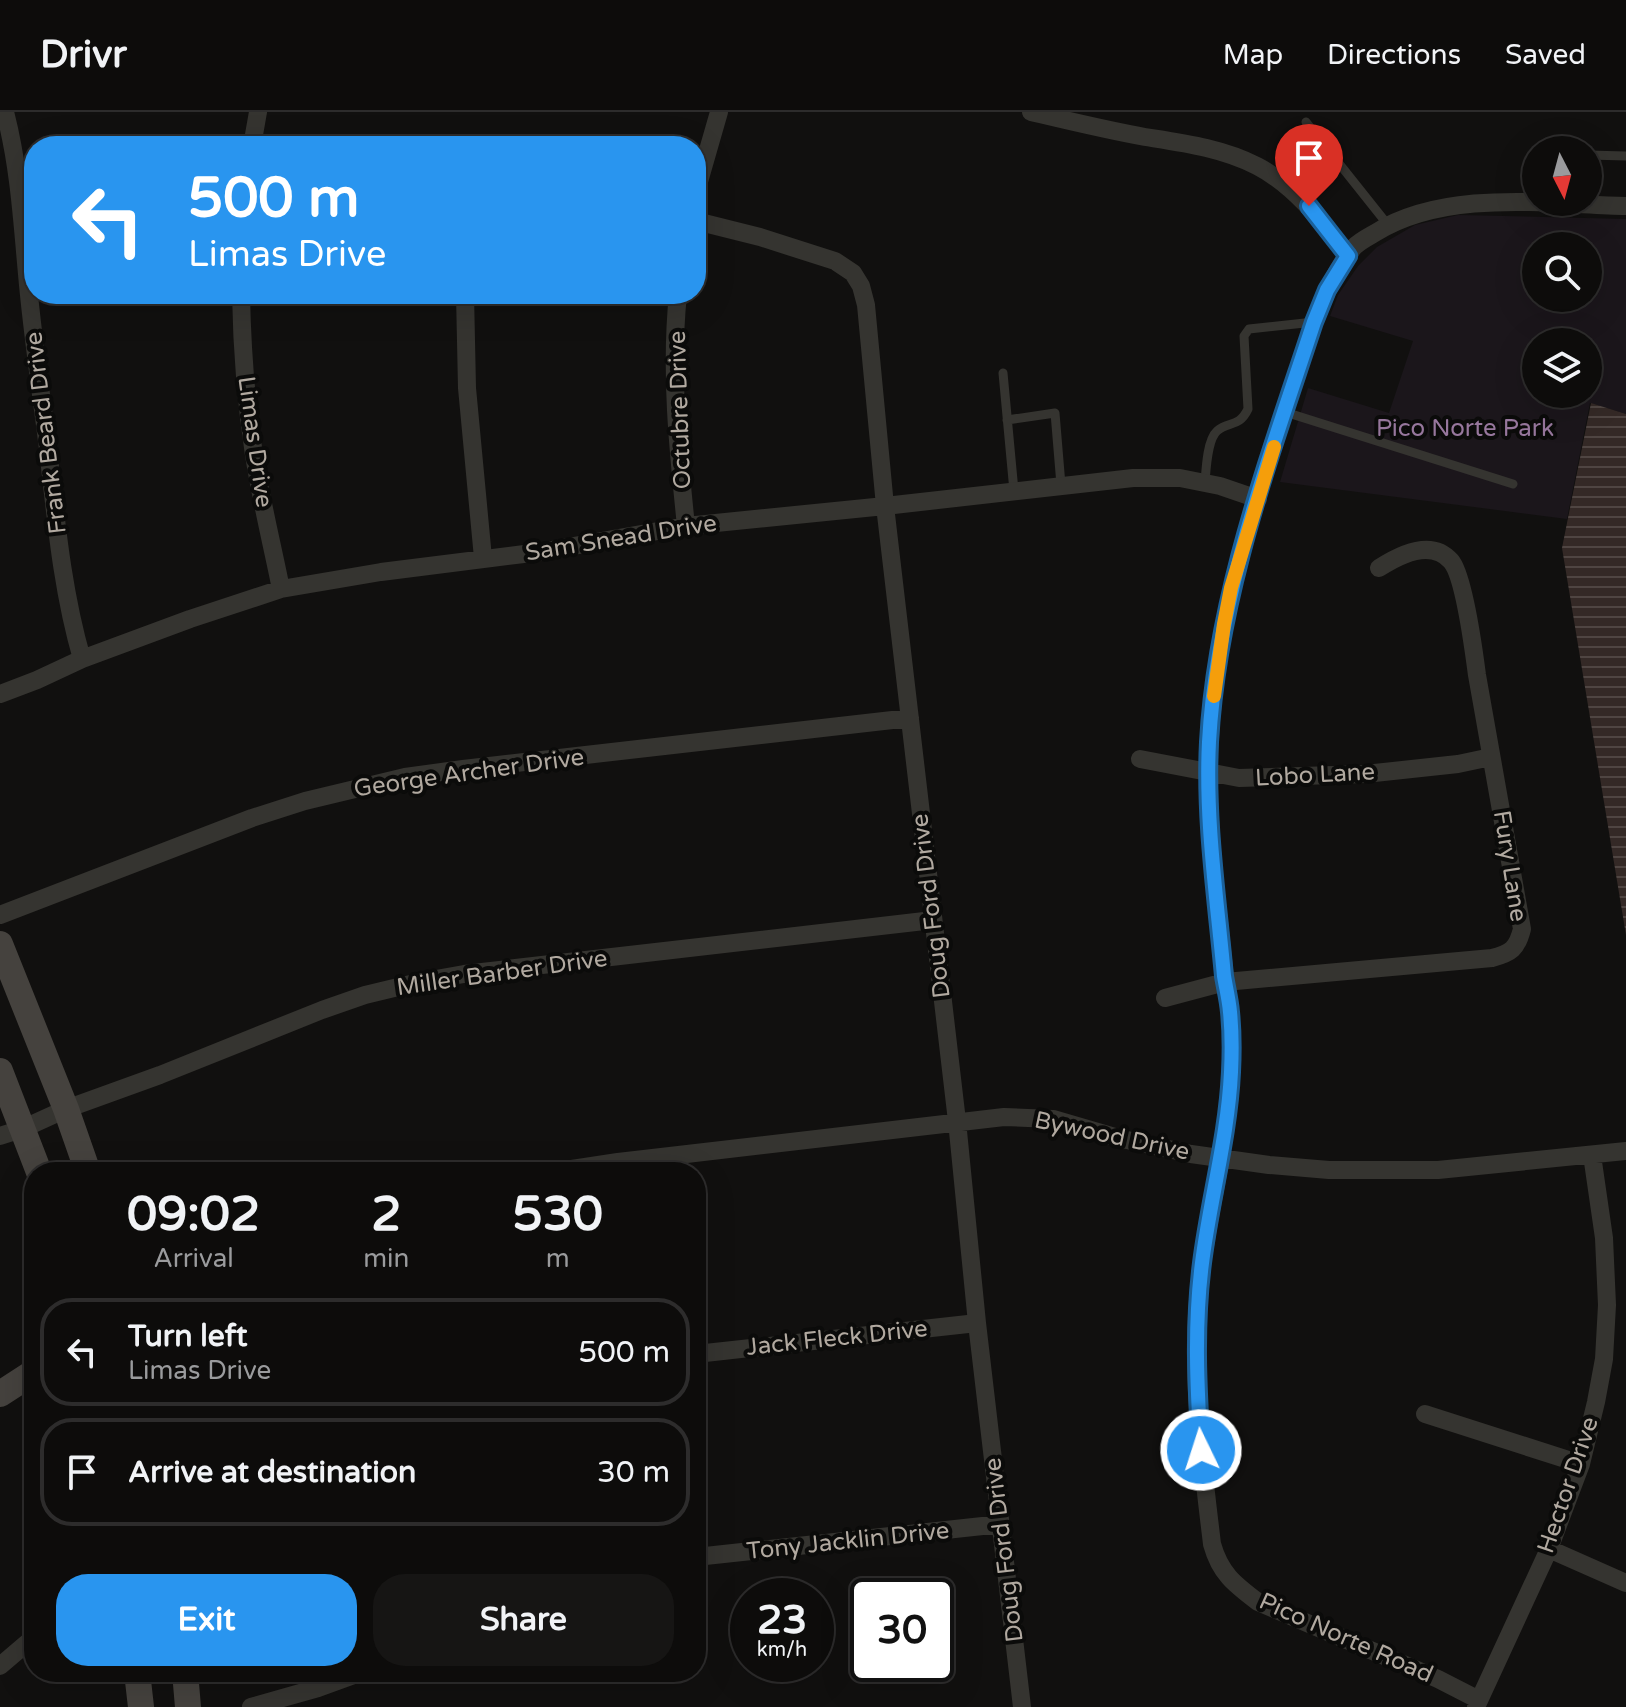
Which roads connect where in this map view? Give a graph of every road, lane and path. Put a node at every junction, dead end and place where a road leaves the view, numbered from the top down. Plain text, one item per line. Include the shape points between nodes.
1 (5, 112) edge
2 (258, 112) edge
3 (719, 112) edge
4 (1031, 112) edge
5 (1306, 122) dead end
6 (254, 136) edge
7 (1602, 155) edge
8 (1626, 156) edge
9 (706, 157) edge
10 (1522, 203) edge
11 (1602, 205) edge
12 (1626, 206) edge
13 (706, 224) edge
14 (1388, 225) junction
15 (24, 239) edge
16 (1348, 256) junction
17 (30, 304) edge
18 (241, 304) edge
19 (465, 304) edge
20 (677, 304) edge
21 (1314, 322) junction
22 (1003, 373) dead end
23 (1285, 412) junction
24 (1007, 420) junction
25 (1205, 483) junction
26 (1513, 484) dead end
27 (1061, 485) junction
28 (1014, 491) junction
29 (1258, 499) junction
30 (885, 506) junction
31 (686, 526) junction
32 (483, 558) junction
33 (1379, 568) dead end
34 (281, 589) junction
35 (82, 659) junction
36 (0, 694) edge
37 (910, 718) junction
38 (1491, 757) junction
39 (1140, 759) dead end
40 (1209, 772) junction
41 (0, 915) edge
42 (933, 920) junction
43 (0, 944) edge
44 (1225, 982) junction
45 (1165, 998) dead end
46 (0, 1071) edge
47 (66, 1109) junction
48 (957, 1121) junction
49 (11, 1133) edge
50 (1626, 1151) edge
51 (1592, 1155) junction
52 (1221, 1156) junction
53 (32, 1162) edge
54 (85, 1162) edge
55 (618, 1162) edge
56 (977, 1323) junction
57 (706, 1353) edge
58 (24, 1378) edge
59 (0, 1394) edge
60 (1425, 1414) dead end
61 (1581, 1464) junction
62 (1001, 1524) junction
63 (1549, 1549) junction
64 (706, 1556) edge
65 (1626, 1583) edge
66 (24, 1646) edge
67 (0, 1666) edge
68 (138, 1682) edge
69 (186, 1682) edge
70 (334, 1682) edge
71 (1478, 1704) edge
72 (141, 1707) edge
73 (188, 1707) edge
74 (251, 1707) edge
75 (1022, 1707) edge

1 - 15 street, Frank Beard Drive
2 - 6 street
3 - 9 street
4 - 16 street via 1239,158 1277,179 1309,206
5 - 14 lane
7 - 8 lane
10 - 14 street, Pico Norte Road via 1442,208
11 - 12 street, Pico Norte Road
13 - 30 street, Doug Ford Drive via 810,252 853,273 866,305
14 - 16 street, Pico Norte Road
16 - 21 street, Pico Norte Road
17 - 35 street, Frank Beard Drive via 62,575
18 - 34 street, Limas Drive via 251,433
19 - 32 street via 467,388
20 - 31 street, Octubre Drive via 677,440
21 - 23 street, Pico Norte Road
21 - 25 lane via 1249,329 1244,336 1248,409 1234,425 1217,431 1210,443
22 - 24 lane
23 - 26 lane
23 - 29 street, Pico Norte Road
24 - 27 lane via 1055,413
24 - 28 lane
25 - 27 street, Sam Snead Drive via 1159,477
25 - 29 street, Sam Snead Drive
27 - 28 street, Sam Snead Drive
28 - 30 street, Sam Snead Drive
29 - 40 street, Pico Norte Road via 1224,624
30 - 31 street, Sam Snead Drive
30 - 37 street, Doug Ford Drive
31 - 32 street, Sam Snead Drive
32 - 34 street, Sam Snead Drive
33 - 38 street, Fury Lane via 1419,550 1439,552 1451,561 1469,625
34 - 35 street, Sam Snead Drive
35 - 36 street, Sam Snead Drive
37 - 41 street, George Archer Drive via 463,769 369,785 252,818
37 - 42 street, Doug Ford Drive
38 - 40 street, Lobo Lane via 1365,774 1239,778
38 - 44 street, Fury Lane via 1522,929 1508,953
39 - 40 street, Lobo Lane
40 - 44 street, Pico Norte Road via 1209,828
42 - 47 street, Miller Barber Drive via 419,982 322,1010
42 - 48 street, Doug Ford Drive
43 - 47 main road
44 - 45 street, Fury Lane
44 - 52 street, Pico Norte Road via 1232,1052
46 - 49 main road
47 - 49 street, Miller Barber Drive
47 - 54 main road
48 - 52 street, Bywood Drive via 1053,1119 1131,1141
48 - 55 street, Bywood Drive
48 - 56 street, Doug Ford Drive
49 - 53 main road
50 - 51 street, Bywood Drive
51 - 52 street, Bywood Drive via 1438,1170 1329,1170
51 - 61 street, Hector Drive via 1607,1305 1604,1359
52 - 71 street, Pico Norte Road via 1202,1260 1196,1330 1201,1450 1216,1557 1232,1582 1258,1602 1438,1679
56 - 57 street, Jack Fleck Drive
56 - 62 street, Doug Ford Drive
58 - 59 main road
60 - 61 street
61 - 63 street, Hector Drive
62 - 64 street, Tony Jacklin Drive
62 - 75 street, Doug Ford Drive
63 - 65 street
63 - 71 street, Hector Drive
66 - 67 street
68 - 72 main road
69 - 73 main road
70 - 74 street

